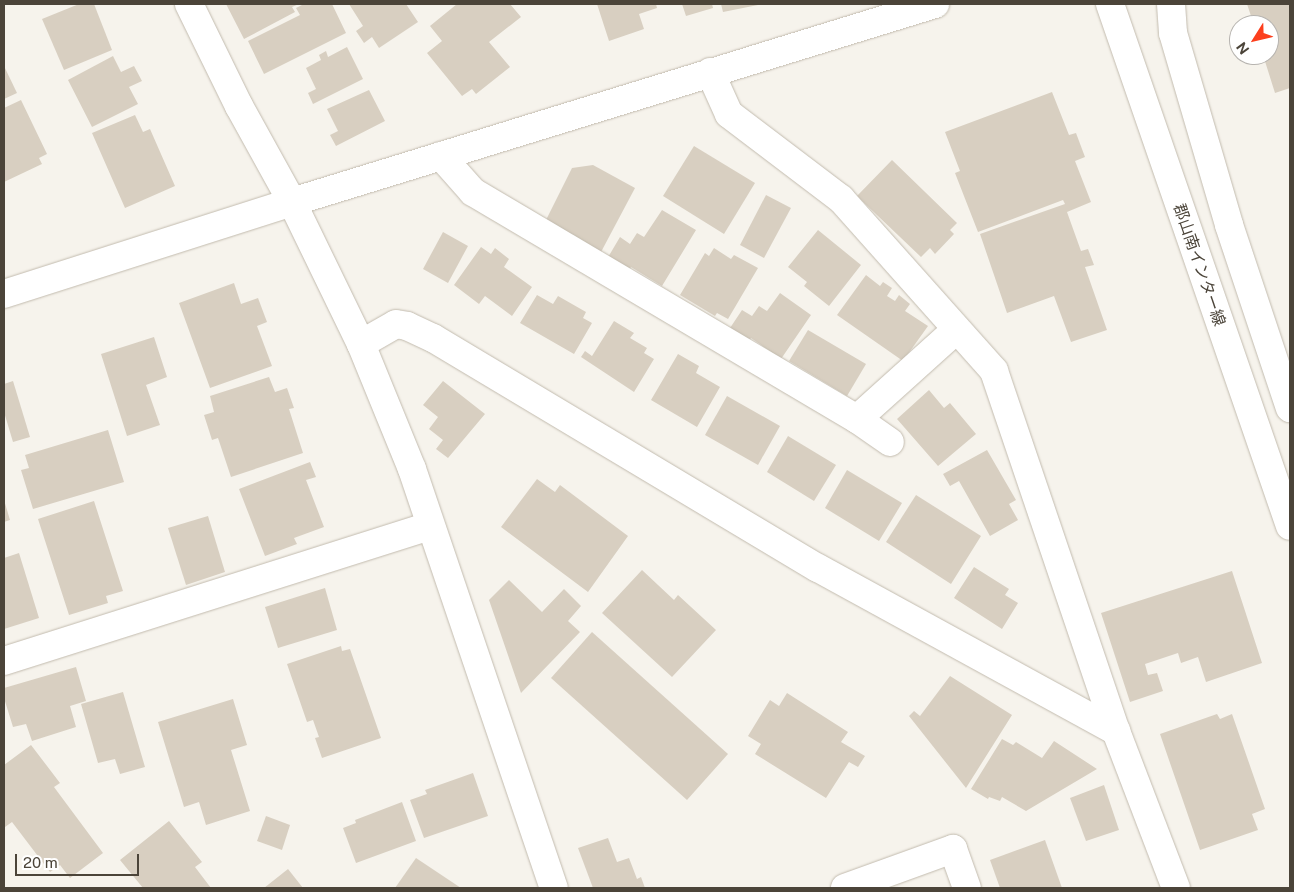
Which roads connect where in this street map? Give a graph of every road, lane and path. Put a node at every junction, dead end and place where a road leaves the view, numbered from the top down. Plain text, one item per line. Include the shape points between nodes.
1 (189, 4) edge
2 (935, 4) edge
3 (1110, 4) edge
4 (1171, 4) edge
5 (710, 72) junction
6 (441, 156) junction
7 (292, 202) junction
8 (4, 294) edge
9 (956, 330) junction
10 (361, 344) junction
11 (1290, 408) edge
12 (857, 419) junction
13 (890, 442) dead end
14 (430, 526) junction
15 (1290, 526) edge
16 (4, 662) edge
17 (1116, 730) junction
18 (554, 888) edge
19 (845, 888) edge
20 (967, 888) edge
21 (1176, 888) edge

1 - 7 street
2 - 5 street
3 - 15 street, 郡山南インター線
4 - 11 street via 1173,33 1226,215
5 - 6 street
5 - 9 street via 729,114 841,199
6 - 7 street
6 - 12 street via 473,192
7 - 8 street
7 - 10 street
9 - 12 street
9 - 17 street via 994,371
10 - 14 street via 412,469
10 - 17 street via 396,324 433,338 818,568
12 - 13 street
14 - 16 street
14 - 18 street
17 - 21 street
19 - 20 street via 953,849

